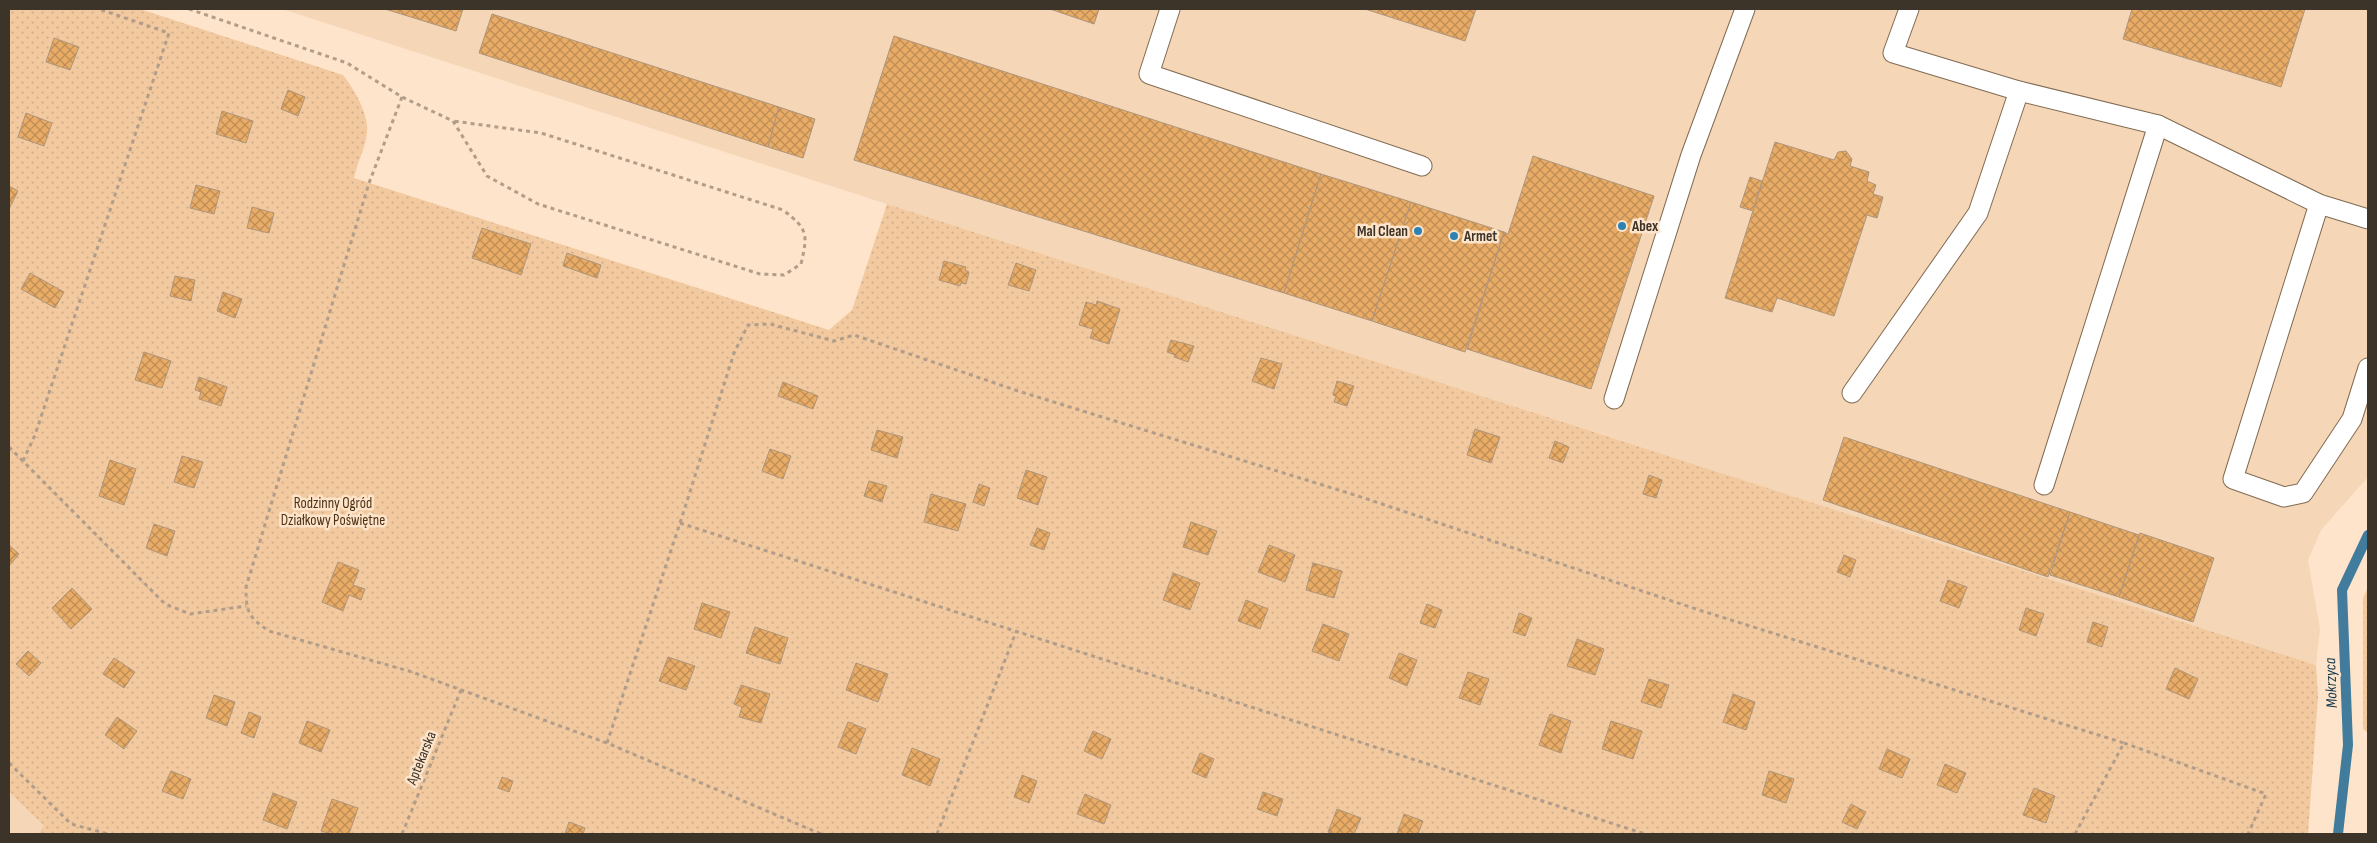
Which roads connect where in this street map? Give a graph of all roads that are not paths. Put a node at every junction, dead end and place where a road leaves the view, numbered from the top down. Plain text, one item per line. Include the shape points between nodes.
1 (1170, 9) edge
2 (1745, 9) edge
3 (1909, 9) edge
4 (2019, 91) junction
5 (2158, 125) junction
6 (1422, 166) dead end
7 (2319, 204) junction
8 (2368, 219) edge
9 (2368, 368) edge
10 (1852, 393) dead end
11 (1614, 399) dead end
12 (2044, 485) dead end

1 - 6 lane via 1149,74
2 - 11 lane via 1691,155
3 - 4 lane via 1892,54
4 - 5 lane
4 - 10 lane via 1978,213
5 - 7 lane
5 - 12 lane
7 - 8 lane
7 - 9 lane via 2233,479 2284,497 2302,493 2352,419

